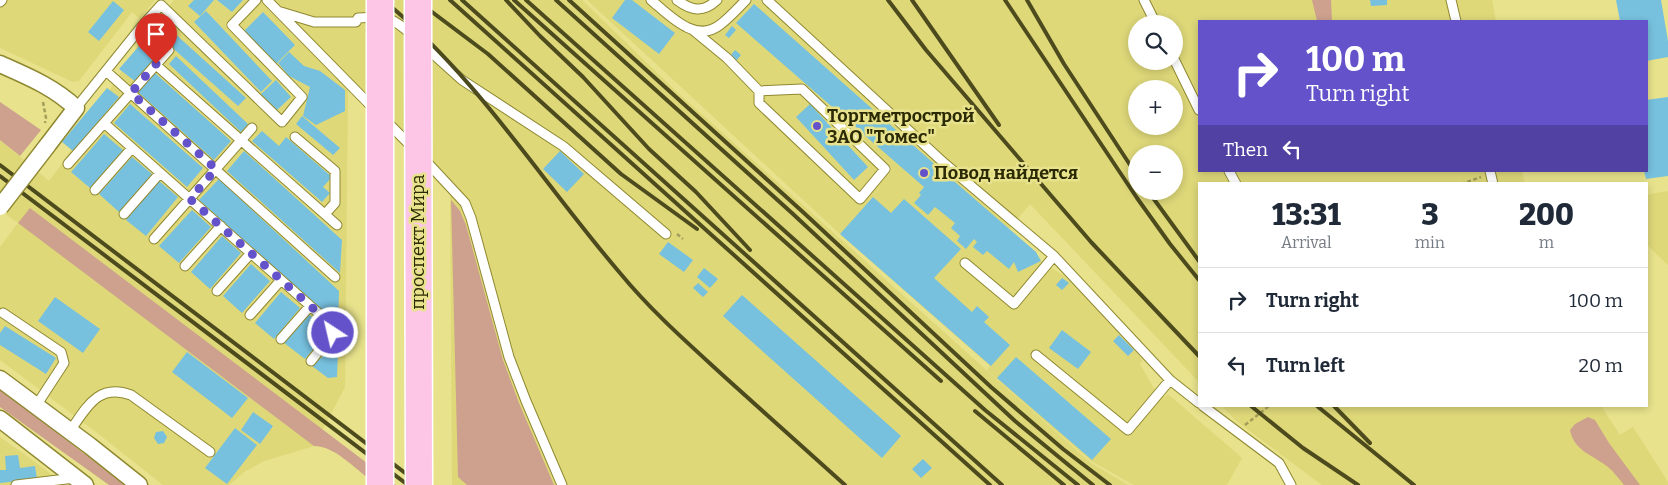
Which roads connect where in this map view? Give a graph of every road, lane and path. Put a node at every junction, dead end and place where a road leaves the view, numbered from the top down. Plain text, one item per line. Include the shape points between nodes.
1 (256, 0) edge
2 (266, 0) edge
3 (380, 0) edge
4 (418, 0) edge
5 (652, 0) edge
6 (678, 0) edge
7 (718, 0) edge
8 (746, 0) edge
9 (767, 0) edge
10 (1144, 0) edge
11 (1451, 0) edge
12 (278, 11) junction
13 (1152, 15) edge
14 (1456, 20) edge
15 (693, 30) junction
16 (169, 50) dead end
17 (0, 64) edge
18 (156, 64) junction
19 (1179, 70) edge
20 (106, 71) junction
21 (34, 80) junction
22 (759, 91) junction
23 (131, 93) junction
24 (76, 108) junction
25 (1198, 108) edge
26 (104, 123) junction
27 (44, 124) dead end
28 (252, 128) dead end
29 (295, 137) dead end
30 (242, 141) junction
31 (132, 148) junction
32 (68, 164) dead end
33 (216, 169) junction
34 (160, 173) junction
35 (1491, 173) edge
36 (1466, 182) edge
37 (95, 190) dead end
38 (190, 199) junction
39 (0, 207) edge
40 (124, 214) dead end
41 (325, 214) junction
42 (337, 225) dead end
43 (220, 226) junction
44 (666, 234) dead end
45 (154, 239) dead end
46 (251, 253) junction
47 (1054, 256) junction
48 (965, 263) dead end
49 (185, 266) dead end
50 (335, 278) dead end
51 (281, 280) junction
52 (218, 290) dead end
53 (310, 306) junction
54 (3, 314) dead end
55 (250, 315) dead end
56 (281, 339) dead end
57 (1036, 355) dead end
58 (310, 361) dead end
59 (0, 379) edge
60 (1170, 380) junction
61 (1198, 402) edge
62 (36, 406) junction
63 (1204, 407) edge
64 (1268, 407) edge
65 (0, 419) edge
66 (1250, 421) dead end
67 (70, 431) junction
68 (210, 452) dead end
69 (80, 481) edge
70 (16, 485) edge
71 (139, 485) edge
72 (380, 485) edge
73 (418, 485) edge
74 (562, 485) edge
75 (1291, 485) edge

1 - 20 lane via 232,25 302,97 282,122 161,5
2 - 12 lane
3 - 72 main road, bridge
4 - 73 main road, проспект Мира, bridge
5 - 15 lane via 682,26
6 - 7 lane via 688,8 698,9
8 - 15 lane via 720,26
9 - 47 lane via 944,163
10 - 13 lane
11 - 14 lane
12 - 44 lane via 314,22 356,22 358,18 382,16 395,20 462,80 563,146
12 - 74 lane via 465,204 509,357
15 - 22 lane via 727,58
16 - 18 lane
17 - 21 street
18 - 23 lane
18 - 30 lane
19 - 25 lane
20 - 23 lane
20 - 24 lane
21 - 24 street via 66,98
21 - 27 path via 32,86 45,105
22 - 22 lane via 759,103 860,199 885,168 802,89
23 - 26 lane
23 - 33 lane
24 - 39 street, bridge
26 - 31 lane
26 - 32 lane
28 - 30 lane
29 - 41 lane via 335,171 335,202
30 - 33 lane
30 - 41 lane
31 - 34 lane
31 - 37 lane
33 - 38 lane
33 - 50 lane
34 - 38 lane
34 - 40 lane
35 - 36 path
38 - 43 lane
38 - 45 lane
41 - 42 lane
43 - 46 lane
43 - 49 lane
46 - 51 lane
46 - 52 lane
47 - 48 lane via 1014,304
47 - 60 lane
51 - 53 lane
51 - 55 lane
53 - 56 lane
53 - 58 lane via 333,326 333,333
54 - 62 lane via 61,352 64,363
57 - 60 lane via 1128,430
59 - 62 street
60 - 61 lane
62 - 67 street
63 - 75 lane via 1279,463
64 - 66 path
65 - 69 street
67 - 68 lane via 100,395 121,391
67 - 71 street
69 - 70 lane

